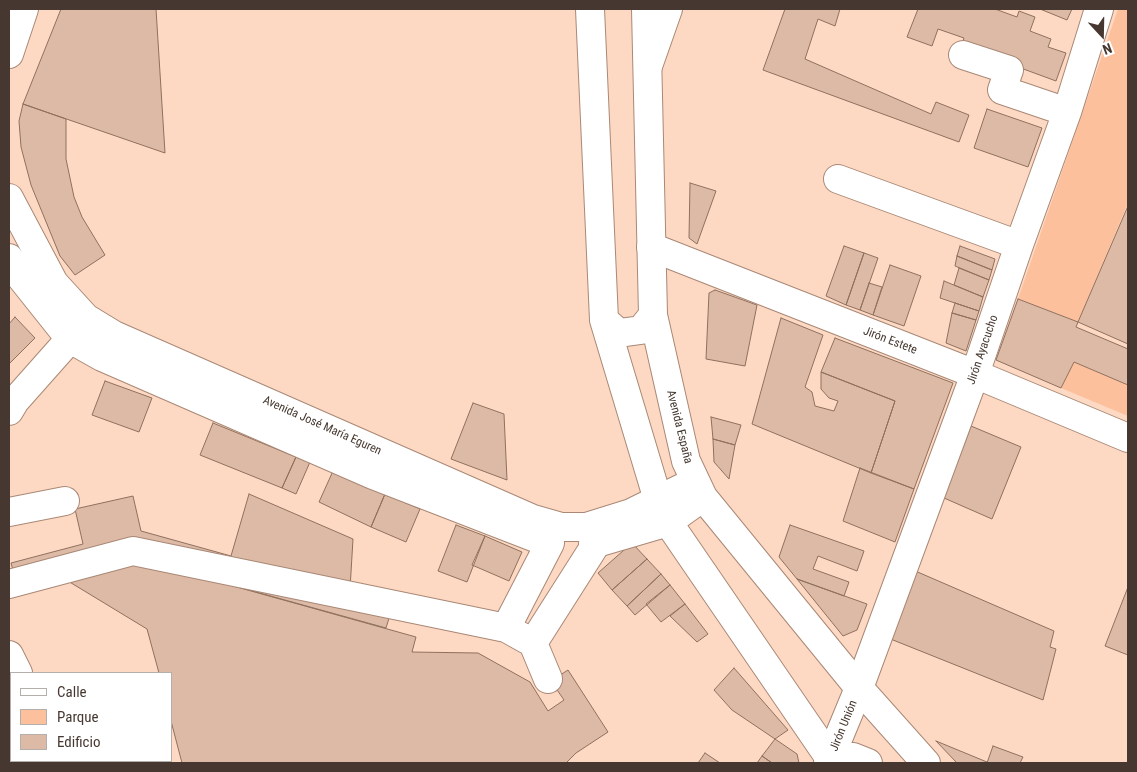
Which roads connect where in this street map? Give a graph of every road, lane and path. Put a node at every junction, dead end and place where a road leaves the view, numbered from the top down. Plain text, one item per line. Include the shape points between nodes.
1 (24, 9) edge
2 (590, 9) edge
3 (646, 9) edge
4 (668, 9) edge
5 (1099, 9) edge
6 (9, 54) edge
7 (963, 56) dead end
8 (646, 70) junction
9 (1067, 112) junction
10 (838, 179) dead end
11 (9, 198) edge
12 (1019, 245) junction
13 (651, 247) junction
14 (9, 258) edge
15 (653, 315) junction
16 (604, 320) junction
17 (70, 339) junction
18 (976, 374) junction
19 (9, 411) edge
20 (1128, 438) edge
21 (699, 489) junction
22 (65, 501) dead end
23 (663, 511) junction
24 (9, 512) edge
25 (550, 543) junction
26 (596, 544) junction
27 (9, 584) edge
28 (506, 628) junction
29 (533, 643) junction
30 (548, 679) dead end
31 (859, 688) junction
32 (830, 762) edge
33 (868, 763) edge
34 (926, 763) edge

1 - 6 main road
2 - 16 main road
3 - 8 main road, Avenida España
4 - 8 main road
5 - 9 main road, Jirón Ayacucho
7 - 9 main road via 1009,70 1002,90
8 - 13 main road, Avenida España
9 - 12 main road, Jirón Ayacucho
10 - 12 main road
11 - 23 main road, Avenida José María Eguren via 54,283 86,318 114,335 533,518 561,527 586,527 631,513
12 - 18 main road, Jirón Ayacucho
13 - 15 main road, Avenida España
13 - 18 main road, Jirón Estete
14 - 17 main road, Avenida José María Eguren
15 - 16 main road via 641,330 619,333
15 - 21 main road, Avenida España via 686,461
16 - 23 main road
17 - 19 main road
17 - 25 main road, Avenida José María Eguren via 102,357 373,474
18 - 20 main road, Jirón Estete
18 - 31 main road, Jirón Ayacucho
21 - 23 main road, Avenida José María Eguren
21 - 31 main road, Avenida España
22 - 24 main road
23 - 26 main road, Avenida José María Eguren
23 - 32 main road
25 - 26 main road, Avenida José María Eguren
25 - 28 main road
26 - 29 main road
27 - 28 main road via 133,552
28 - 29 main road
29 - 30 main road
31 - 32 main road, Jirón Unión
31 - 34 main road, Avenida España
32 - 33 main road via 853,757

